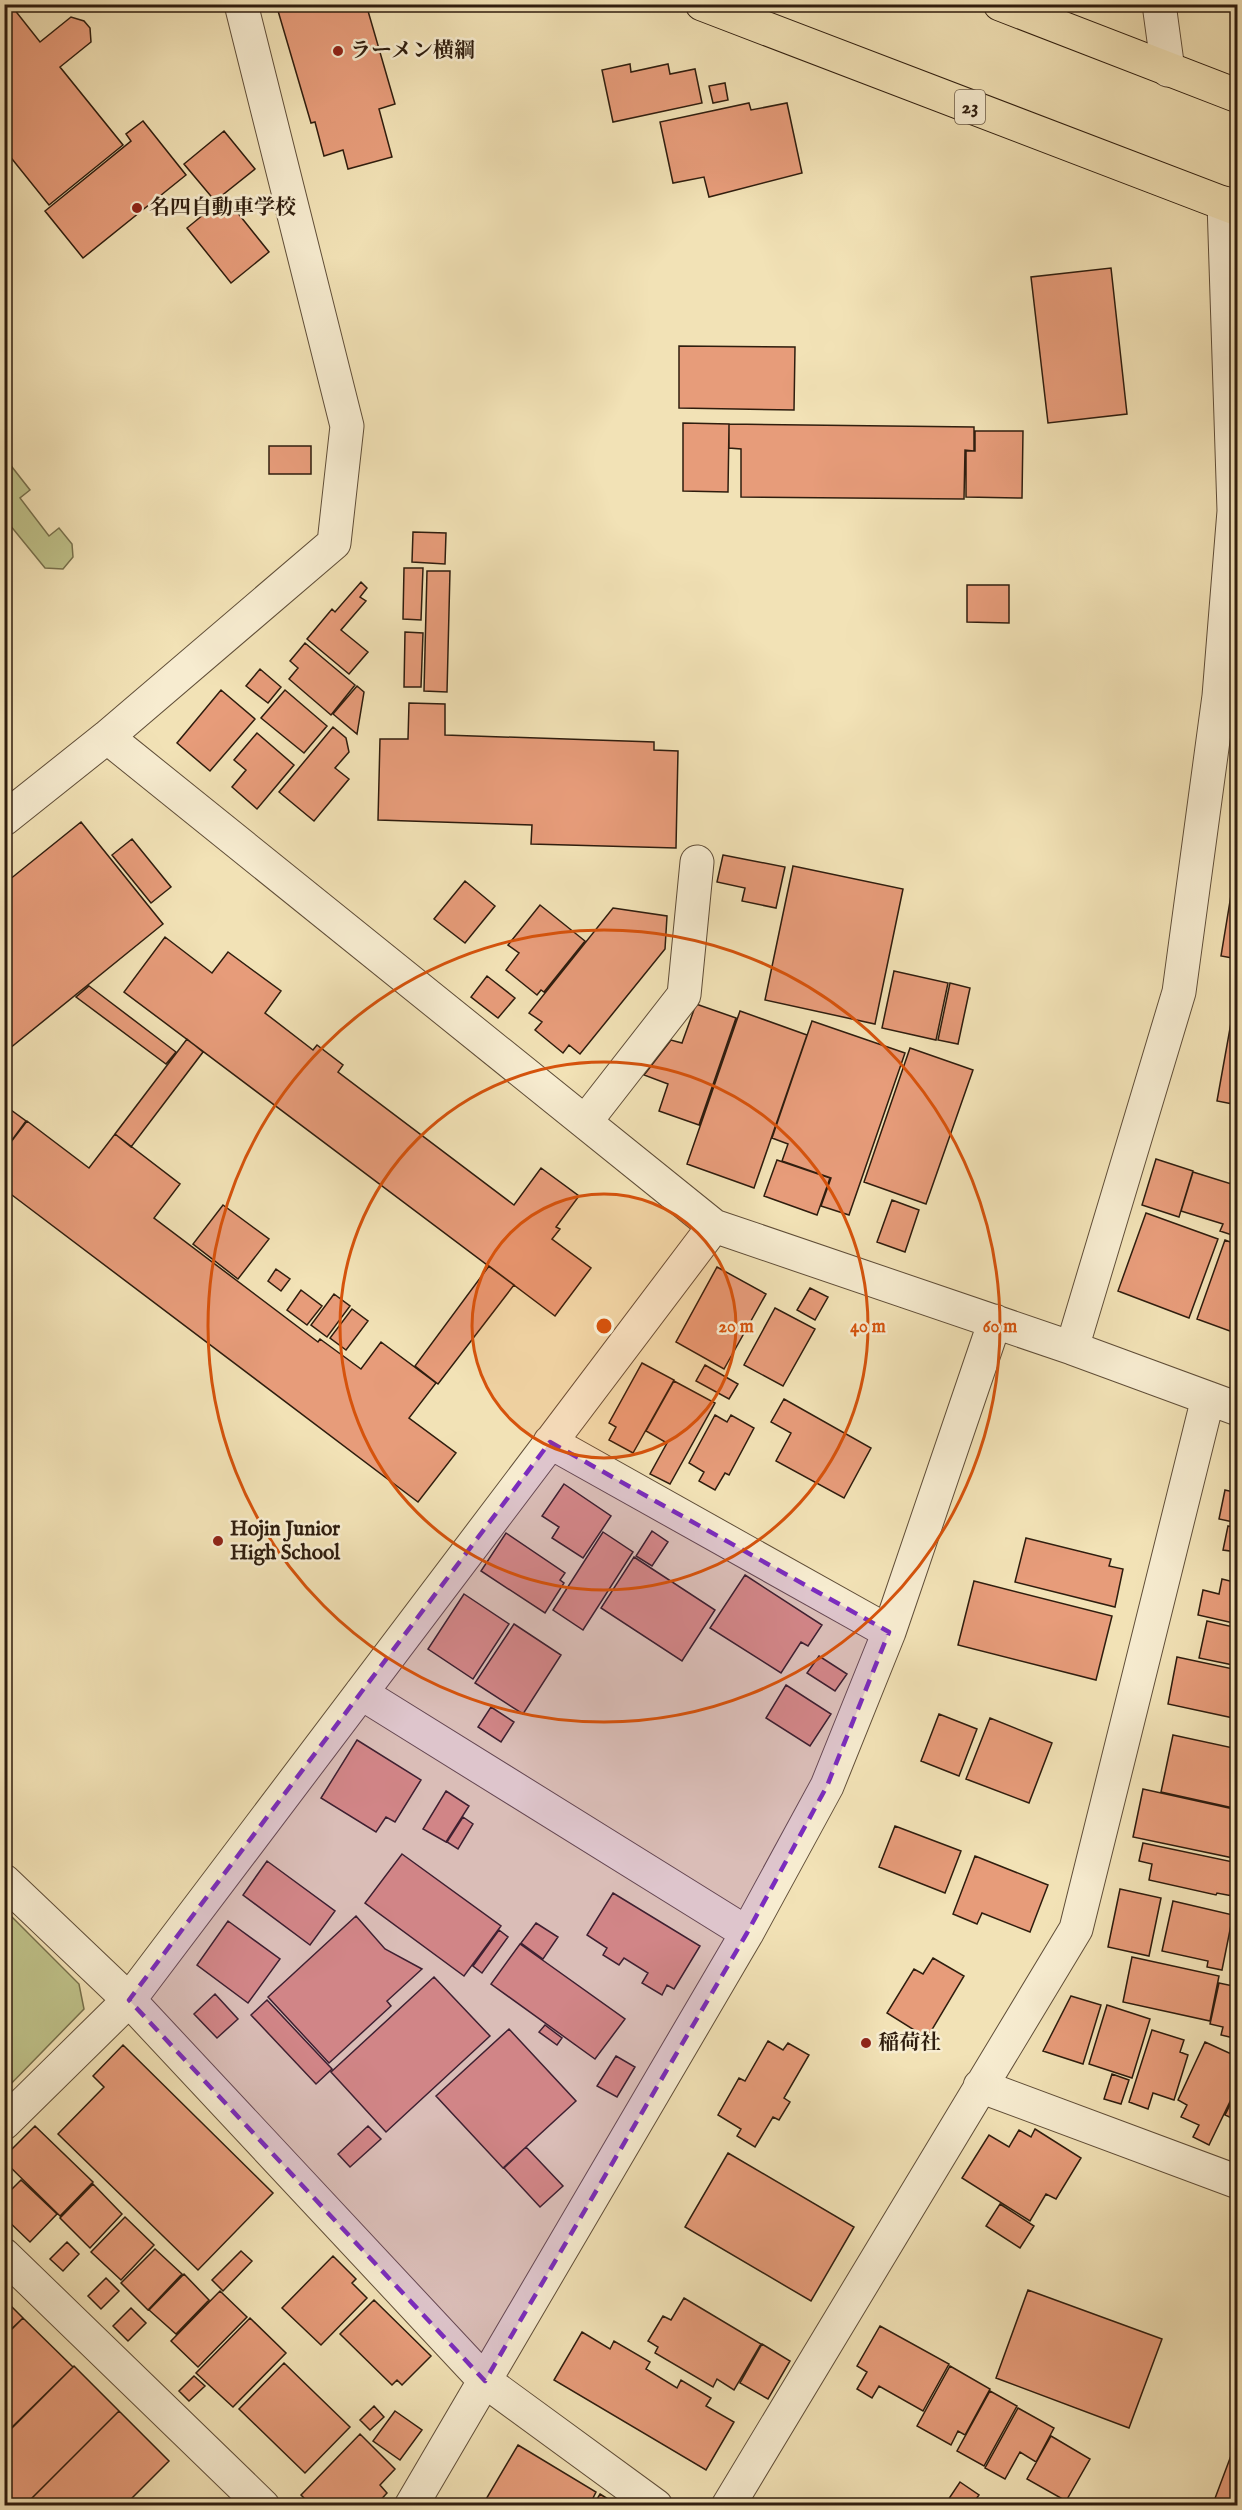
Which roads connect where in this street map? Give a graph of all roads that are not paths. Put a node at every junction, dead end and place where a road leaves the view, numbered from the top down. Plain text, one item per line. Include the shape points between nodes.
1 (241, 4) edge
2 (702, 4) edge
3 (1000, 4) edge
4 (1159, 4) edge
5 (1168, 70) junction
6 (1238, 96) edge
7 (1231, 206) edge
8 (1228, 699) edge
9 (107, 737) junction
10 (4, 819) edge
11 (698, 862) dead end
12 (585, 1122) junction
13 (714, 1226) junction
14 (994, 1321) junction
15 (1072, 1348) junction
16 (1223, 1403) edge
17 (550, 1442) junction
18 (889, 1632) junction
19 (361, 1694) junction
20 (4, 1881) edge
21 (747, 1933) junction
22 (129, 2000) junction
23 (980, 2086) junction
24 (4, 2123) edge
25 (1238, 2182) edge
26 (4, 2255) edge
27 (485, 2381) junction
28 (263, 2505) edge
29 (411, 2505) edge
30 (656, 2505) edge
31 (728, 2505) edge

1 - 9 street via 347,426 334,543
2 - 7 highway, 23
3 - 5 highway
4 - 5 street
5 - 6 highway
7 - 8 street via 1234,510
8 - 15 street via 1179,992
9 - 10 street
9 - 12 street
11 - 12 street via 684,995
12 - 13 street
13 - 14 street
13 - 17 street
14 - 15 street
14 - 18 street
15 - 16 street
16 - 23 street via 1076,1929
17 - 18 street
17 - 19 street
18 - 21 street via 827,1786
19 - 21 street
19 - 22 street
20 - 22 street
21 - 27 street
22 - 24 street
22 - 27 street
23 - 25 street
23 - 31 street
26 - 28 street
27 - 29 street
27 - 30 street

